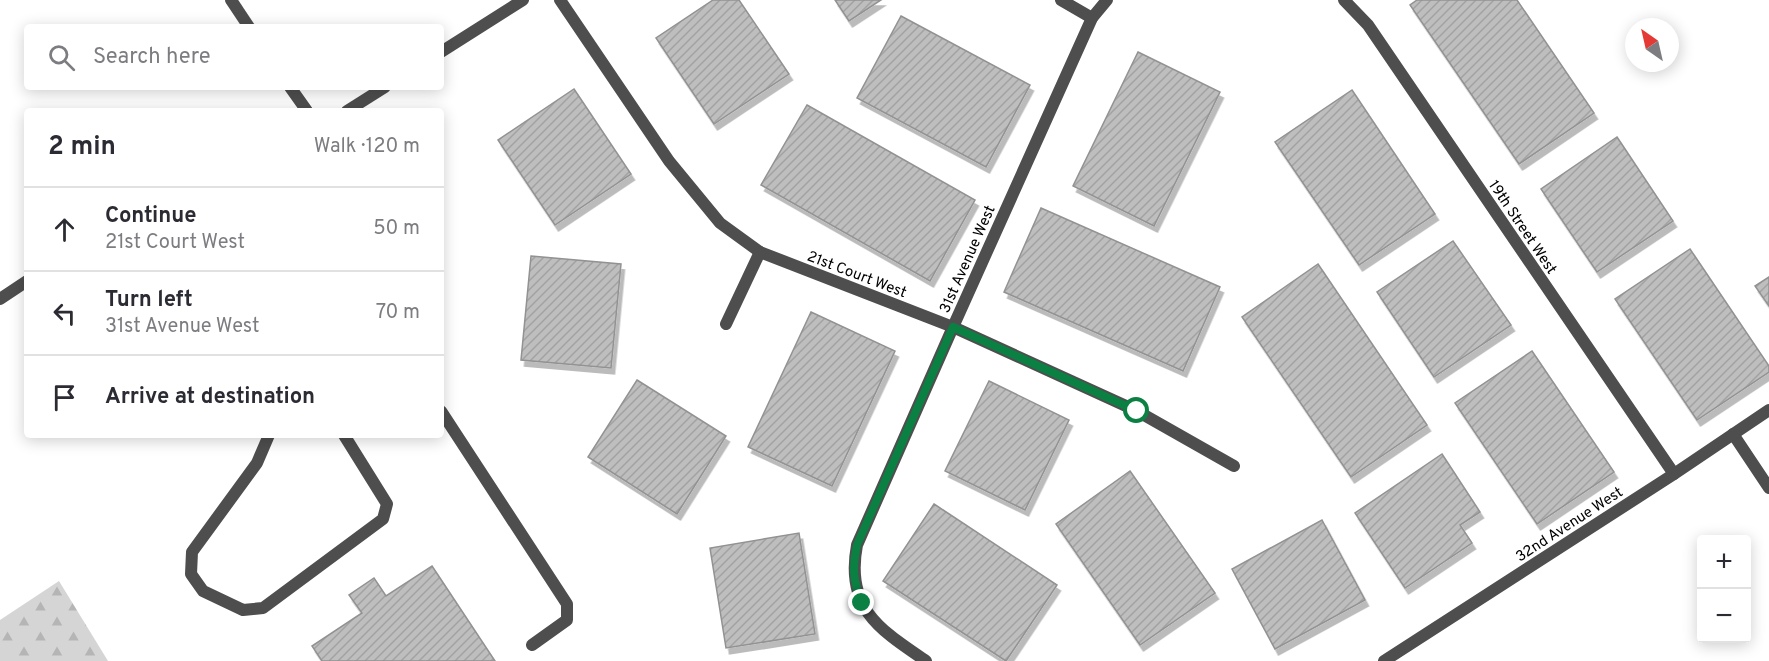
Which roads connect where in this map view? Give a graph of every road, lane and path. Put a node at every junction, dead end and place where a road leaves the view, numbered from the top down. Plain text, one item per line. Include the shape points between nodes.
1 (231, 0) edge
2 (522, 0) edge
3 (560, 0) edge
4 (1060, 0) edge
5 (1107, 0) edge
6 (1344, 0) edge
7 (1092, 18) junction
8 (247, 24) edge
9 (444, 50) edge
10 (292, 90) edge
11 (380, 90) edge
12 (305, 108) edge
13 (352, 108) edge
14 (760, 252) junction
15 (24, 283) edge
16 (0, 299) edge
17 (726, 324) dead end
18 (953, 327) junction
19 (1769, 410) edge
20 (444, 416) edge
21 (1733, 434) junction
22 (268, 438) edge
23 (347, 438) edge
24 (1234, 466) dead end
25 (1674, 474) junction
26 (1769, 488) edge
27 (532, 645) dead end
28 (926, 661) edge
29 (1384, 661) edge

1 - 8 street
2 - 9 street
3 - 14 street, 21st Court West via 669,161 720,223
4 - 7 street
5 - 7 street, 31st Avenue West
6 - 25 street, 19th Street West via 1368,26
7 - 18 street, 31st Avenue West
10 - 12 street
11 - 13 street
14 - 17 street
14 - 18 street, 21st Court West
15 - 16 street
18 - 24 street, 21st Court West via 1137,411
18 - 28 street, 31st Avenue West via 857,545 853,566 855,585 873,621
19 - 21 street, 32nd Avenue West
20 - 27 street via 567,604 567,620
21 - 25 street, 32nd Avenue West
21 - 26 street
22 - 23 street via 257,463 192,552 191,574 202,591 243,610 263,608 383,519 387,504
25 - 29 street, 32nd Avenue West

